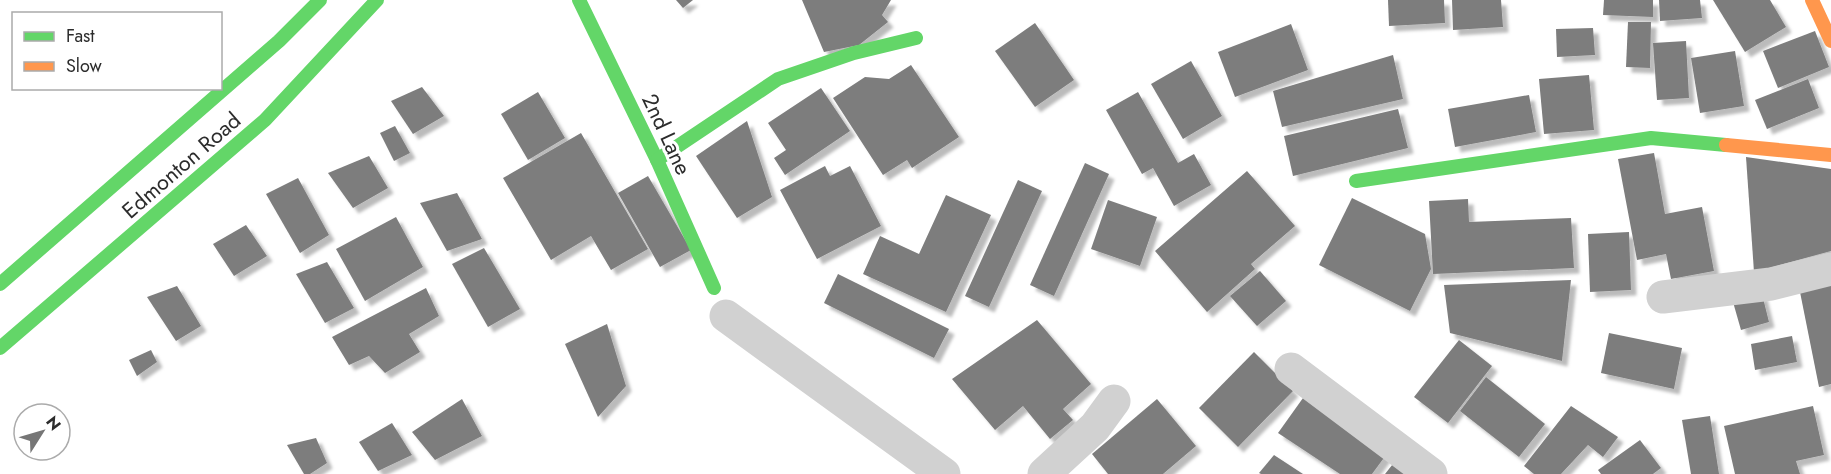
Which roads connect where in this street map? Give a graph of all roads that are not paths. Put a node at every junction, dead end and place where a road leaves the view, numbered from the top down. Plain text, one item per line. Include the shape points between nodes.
1 (320, 0) edge
2 (377, 0) edge
3 (579, 0) edge
4 (1812, 0) edge
5 (916, 38) dead end
6 (1831, 41) edge
7 (1831, 155) edge
8 (657, 160) junction
9 (1356, 181) dead end
10 (1831, 269) edge
11 (0, 284) edge
12 (1663, 297) dead end
13 (720, 302) joint
14 (0, 348) edge
15 (1291, 369) dead end
16 (1114, 401) dead end
17 (944, 474) edge
18 (1044, 474) edge
19 (1431, 474) edge

1 - 11 main road, Edmonton Road via 279,41
2 - 14 main road, Edmonton Road via 265,120
3 - 8 main road, 2nd Lane
4 - 6 main road
5 - 8 main road via 854,53 778,79
7 - 9 main road via 1651,138
8 - 13 main road, 2nd Lane
10 - 12 street via 1771,284
13 - 17 street
15 - 19 street
16 - 18 street via 1095,427

